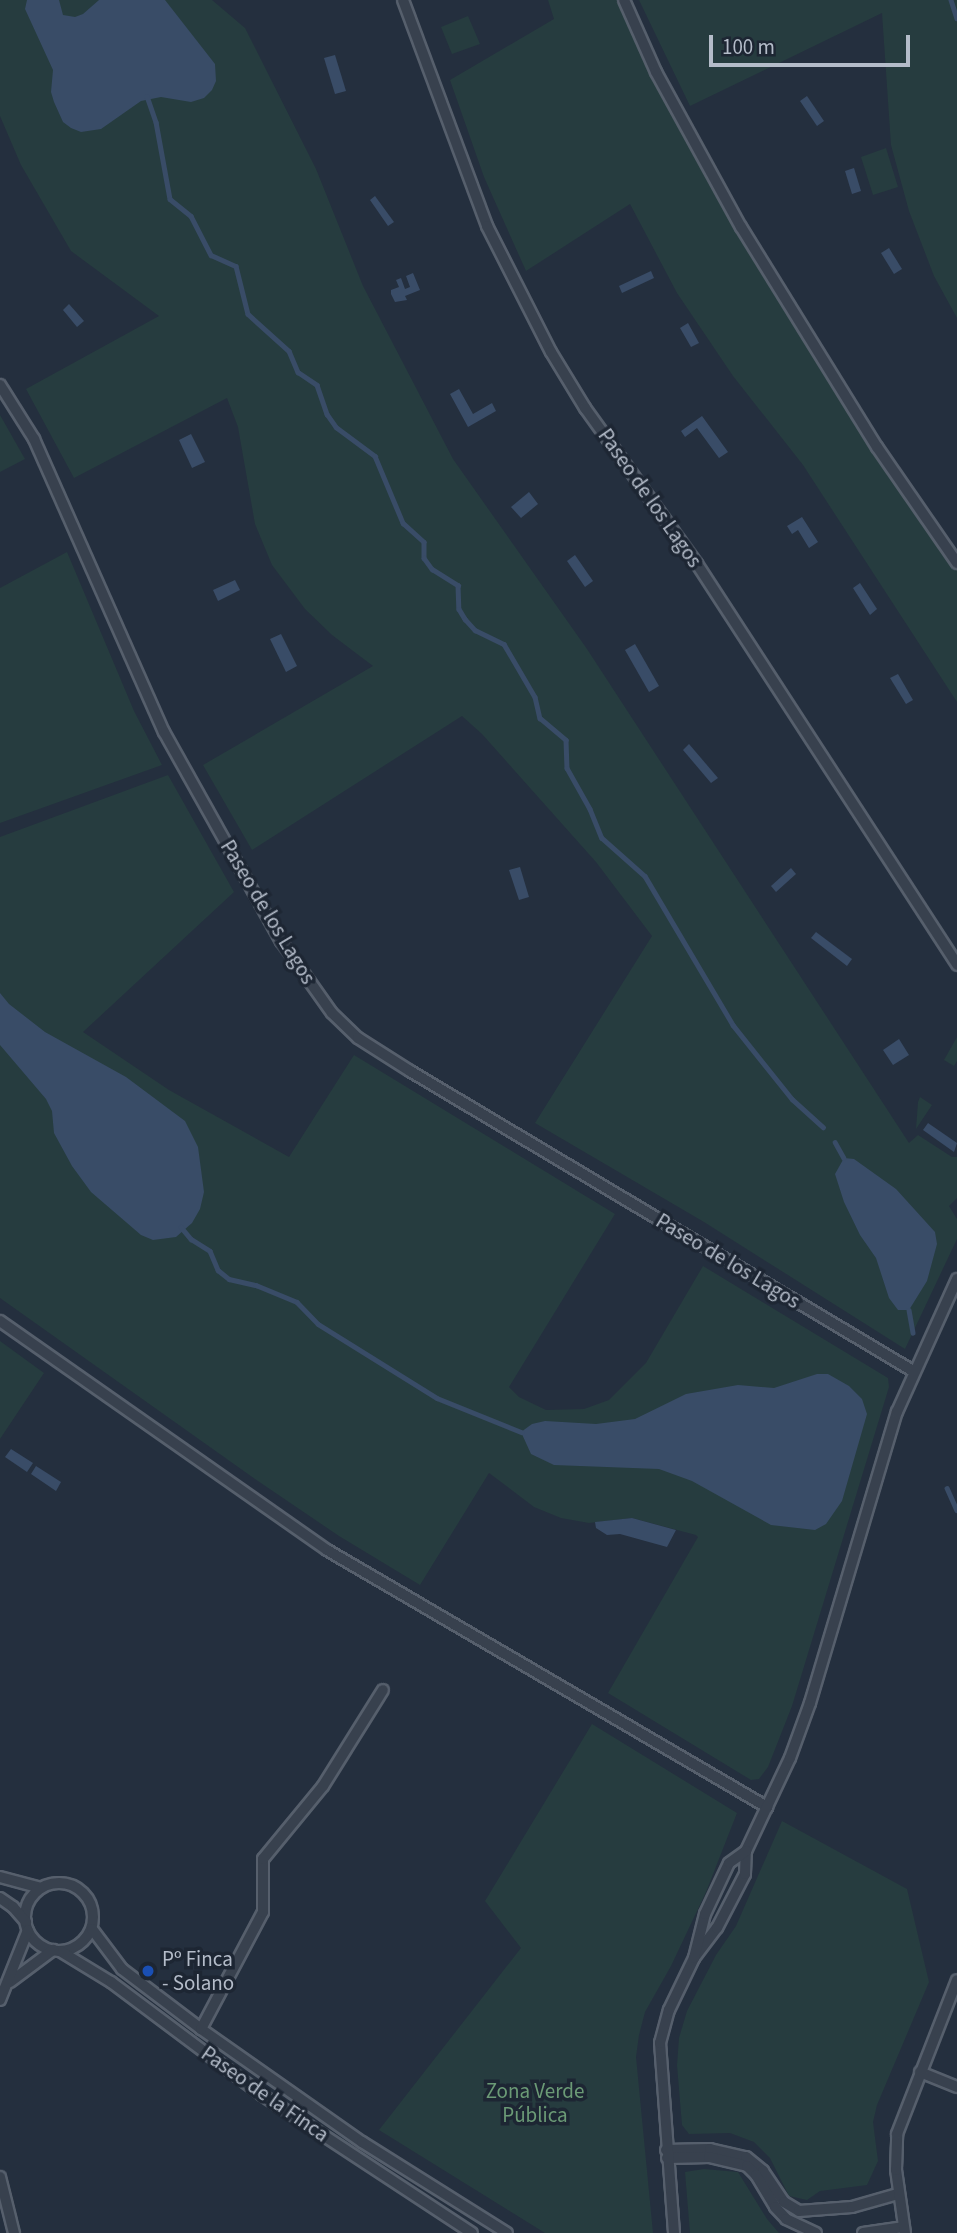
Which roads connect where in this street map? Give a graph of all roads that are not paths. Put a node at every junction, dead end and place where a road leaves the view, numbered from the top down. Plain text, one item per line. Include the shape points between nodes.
1 (403, 0) edge
2 (624, 0) edge
3 (0, 385) edge
4 (957, 563) edge
5 (957, 965) edge
6 (957, 1279) edge
7 (0, 1321) edge
8 (913, 1371) junction
9 (383, 1690) dead end
10 (767, 1807) junction
11 (746, 1851) junction
12 (0, 1877) edge
13 (41, 1888) junction
14 (0, 1898) edge
15 (27, 1926) junction
16 (92, 1929) junction
17 (57, 1951) junction
18 (694, 1958) junction
19 (957, 1980) edge
20 (8, 1984) junction
21 (0, 2000) edge
22 (201, 2029) junction
23 (920, 2072) junction
24 (957, 2087) edge
25 (667, 2154) junction
26 (0, 2177) edge
27 (898, 2194) junction
28 (904, 2230) edge
29 (14, 2233) edge
30 (472, 2233) edge
31 (508, 2233) edge
32 (674, 2233) edge
33 (816, 2233) edge
34 (863, 2233) edge

1 - 5 street, Paseo de los Lagos via 487,226 551,352 585,408 697,564
2 - 4 street via 656,72 741,227 877,447
3 - 8 street, Paseo de los Lagos via 34,439 163,732 281,941 332,1013 358,1038 410,1071
6 - 8 street
7 - 10 street via 327,1550
8 - 10 street via 878,1472 810,1703
9 - 22 street, Paseo de la Finca via 323,1786 263,1859 263,1912
10 - 11 street
11 - 18 street via 745,1874 717,1928
11 - 18 street via 729,1863 705,1914
12 - 13 street
13 - 15 street via 26,1909
13 - 16 street via 57,1882 74,1885 87,1896 93,1912
14 - 15 street
15 - 17 street via 38,1943
15 - 20 street
16 - 17 street via 74,1948
16 - 22 street, Paseo de la Finca via 122,1969
17 - 20 street
17 - 30 street, Paseo de la Finca via 113,1983 262,2095
18 - 25 street via 669,2010 660,2043
19 - 23 street
20 - 21 street
22 - 31 street, Paseo de la Finca via 362,2142
23 - 24 street
23 - 27 street via 897,2134
25 - 27 street via 709,2149 746,2157 763,2171 784,2202 799,2211 852,2207
25 - 32 street
25 - 33 street via 737,2162 756,2175 786,2219
26 - 29 street
27 - 28 street
28 - 34 street

